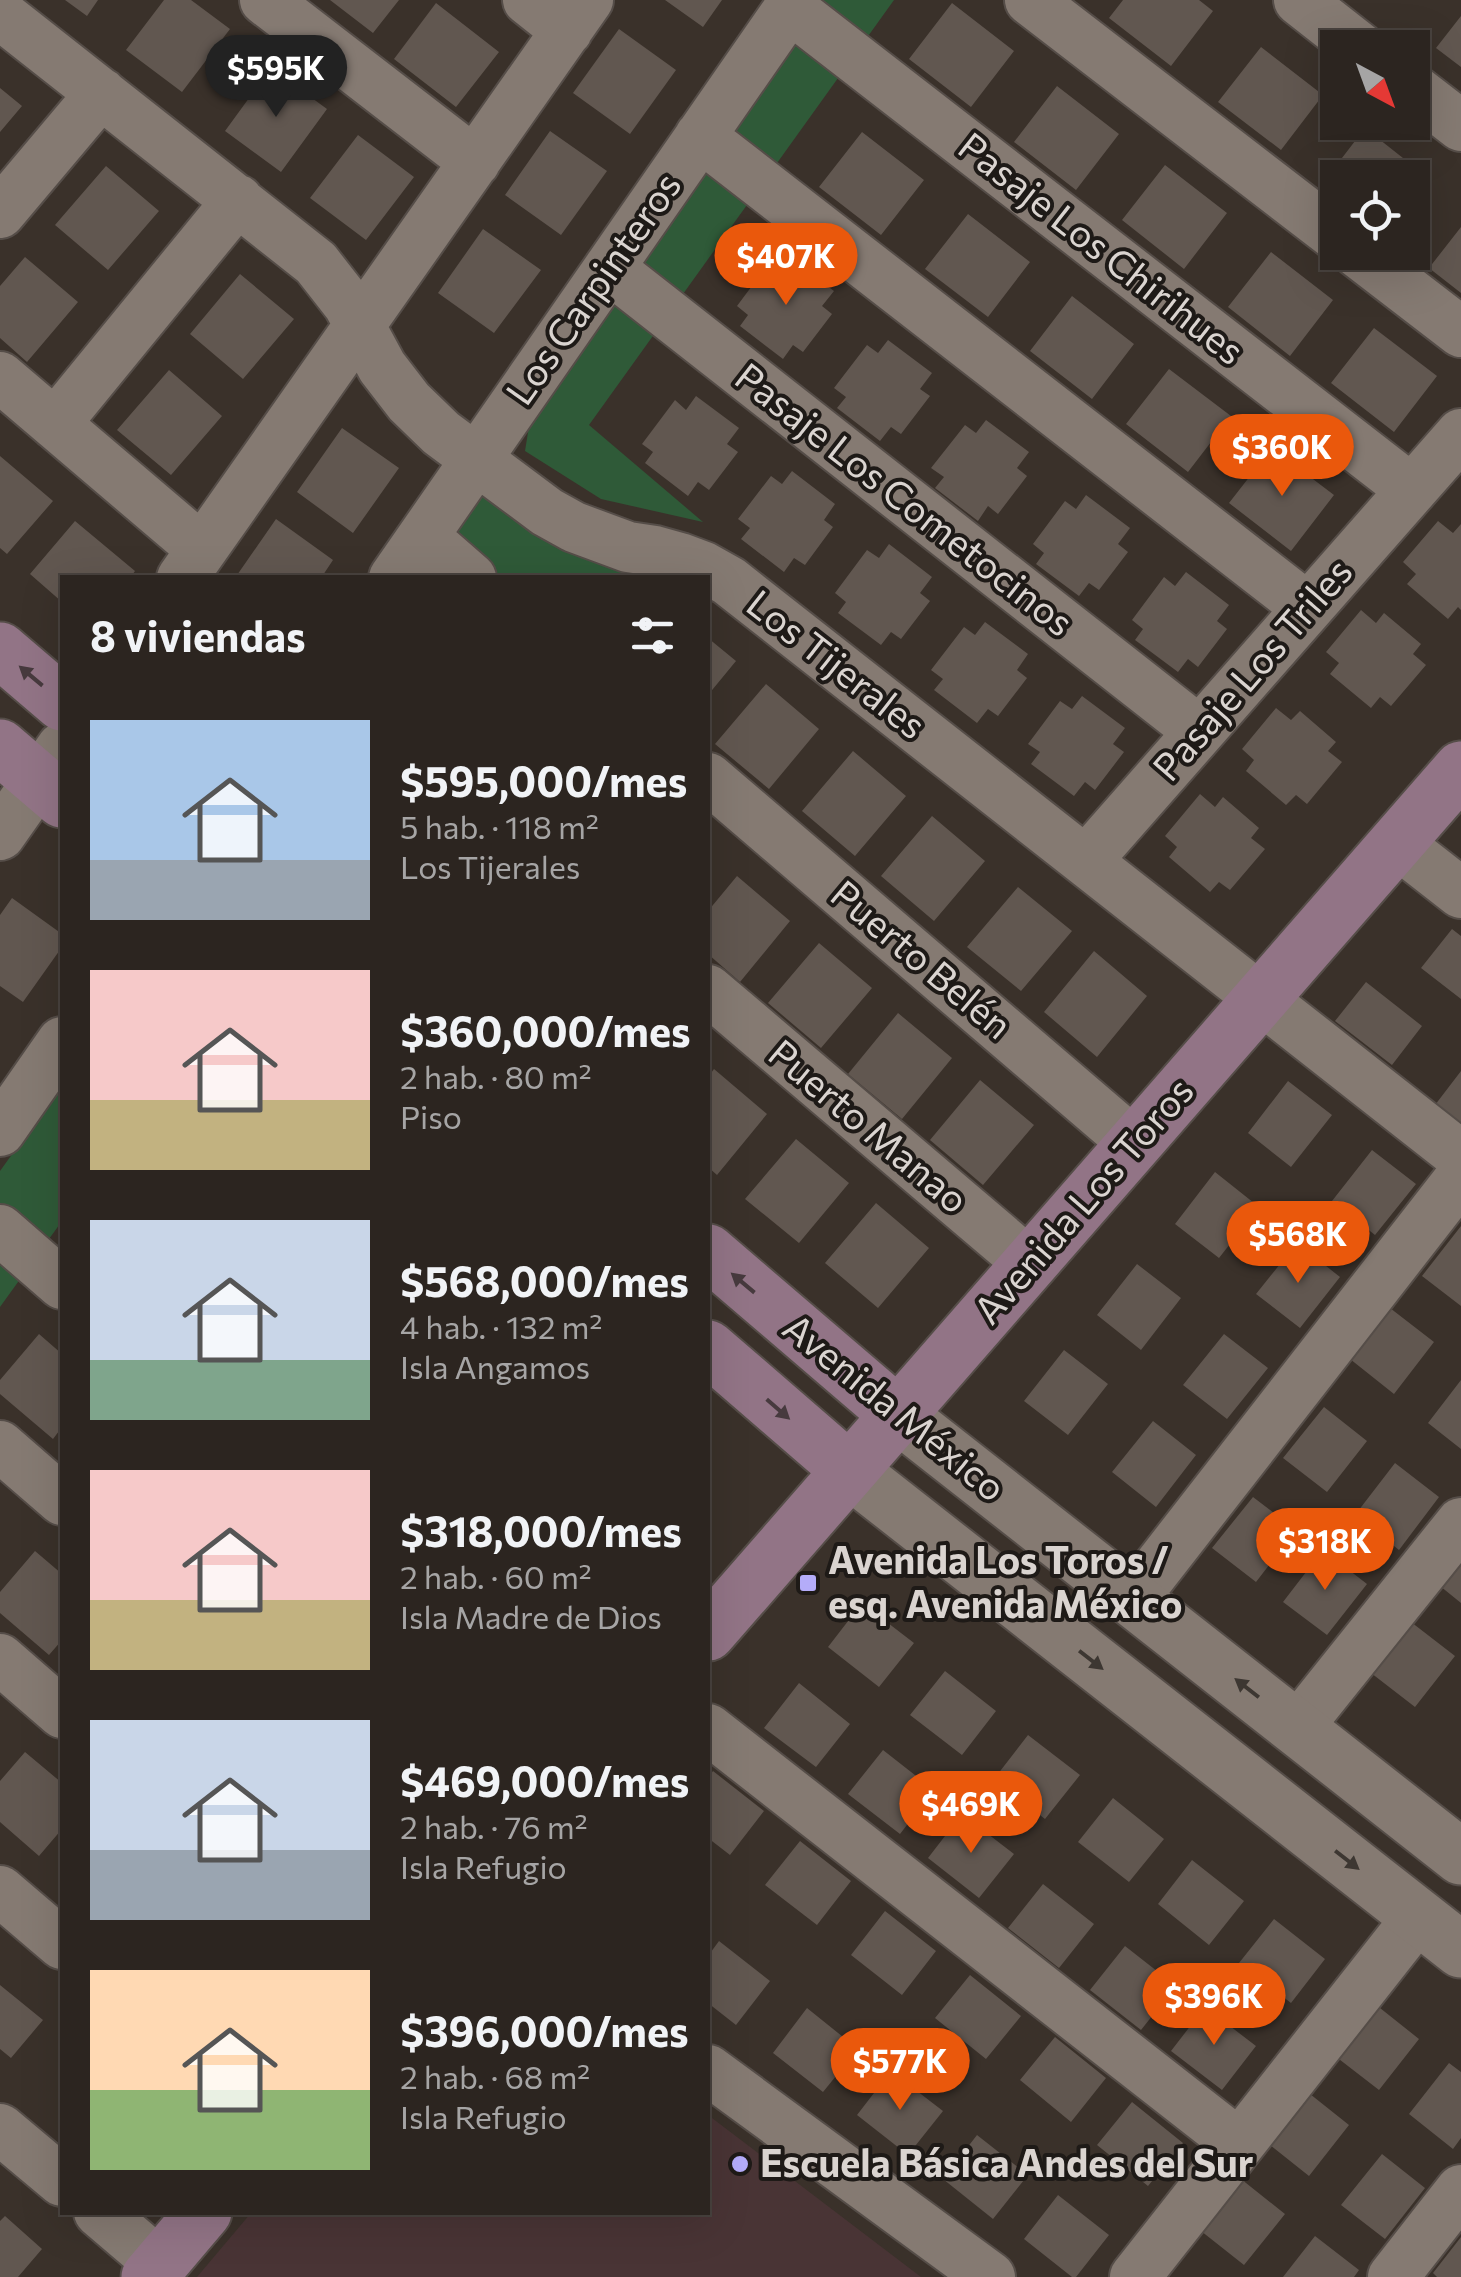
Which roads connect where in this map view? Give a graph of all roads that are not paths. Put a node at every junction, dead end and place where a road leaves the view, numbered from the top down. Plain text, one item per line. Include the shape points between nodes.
1 (265, 0) edge
2 (528, 0) edge
3 (1030, 0) edge
4 (1299, 0) edge
5 (792, 4) edge
6 (0, 14) edge
7 (578, 15) edge
8 (1337, 30) edge
9 (100, 93) junction
10 (1430, 102) edge
11 (1461, 126) edge
12 (700, 136) junction
13 (475, 162) junction
14 (238, 200) junction
15 (0, 213) edge
16 (1320, 223) edge
17 (609, 268) junction
18 (1381, 270) edge
19 (359, 328) junction
20 (1461, 332) edge
21 (0, 377) edge
22 (55, 424) junction
23 (1461, 434) edge
24 (476, 459) junction
25 (1412, 490) junction
26 (423, 536) junction
27 (192, 563) edge
28 (396, 575) edge
29 (468, 575) edge
30 (1308, 608) junction
31 (0, 650) edge
32 (60, 701) edge
33 (1199, 731) junction
34 (41, 768) edge
35 (1461, 770) edge
36 (710, 780) edge
37 (0, 836) edge
38 (1397, 843) junction
39 (1086, 861) junction
40 (1461, 893) edge
41 (710, 992) edge
42 (1261, 998) junction
43 (59, 1053) edge
44 (0, 1130) edge
45 (1134, 1143) junction
46 (1461, 1156) edge
47 (1461, 1177) edge
48 (0, 1230) edge
49 (710, 1254) edge
50 (1029, 1263) junction
51 (60, 1282) edge
52 (710, 1350) edge
53 (897, 1414) junction
54 (0, 1446) edge
55 (850, 1470) junction
56 (60, 1498) edge
57 (1461, 1523) edge
58 (1133, 1599) junction
59 (710, 1631) edge
60 (0, 1659) edge
61 (60, 1712) edge
62 (1297, 1728) junction
63 (710, 1731) edge
64 (1461, 1857) edge
65 (0, 1891) edge
66 (1418, 1917) junction
67 (60, 1942) edge
68 (1461, 1950) edge
69 (710, 2071) edge
70 (4, 2139) edge
71 (1239, 2144) junction
72 (60, 2181) edge
73 (1461, 2190) edge
74 (102, 2215) edge
75 (201, 2215) edge
76 (154, 2270) edge
77 (990, 2277) edge
78 (1135, 2277) edge
79 (1392, 2277) edge

1 - 13 street
2 - 7 street
3 - 16 street
4 - 8 street
5 - 12 street, Los Carpinteros
5 - 25 street, Pasaje Los Chirihues
6 - 9 street, Los Tijerales
7 - 13 street
9 - 14 street, Los Tijerales
9 - 15 street
10 - 11 street
12 - 17 street, Los Carpinteros
12 - 30 street
13 - 19 street
14 - 19 street, Los Tijerales via 316,263
14 - 22 street
17 - 24 street, Los Carpinteros
17 - 33 street, Pasaje Los Cometocinos
18 - 20 street
19 - 24 street, Los Tijerales via 409,402
19 - 27 street
21 - 22 street
22 - 27 street
23 - 25 street, Pasaje Los Triles
24 - 26 street, Los Carpinteros
24 - 39 street, Los Tijerales via 574,527 680,558 728,581
25 - 30 street, Pasaje Los Triles
26 - 28 street, Los Carpinteros
26 - 29 street
30 - 33 street, Pasaje Los Triles
32 -> 31 main road
33 - 39 street, Pasaje Los Triles
34 - 37 street
35 - 38 main road, Avenida Los Toros
36 - 45 street, Puerto Belén
38 - 40 street
38 - 42 main road, Avenida Los Toros
39 - 42 street, Los Tijerales
41 - 50 street, Puerto Manao
42 - 45 main road, Avenida Los Toros
42 - 46 street, Los Tijerales
43 - 44 street
45 - 50 main road, Avenida Los Toros
47 - 58 street
48 - 51 street
53 -> 49 main road, Avenida México
50 - 53 main road, Avenida Los Toros
52 -> 55 main road, Avenida México
53 - 55 main road, Avenida Los Toros
53 - 58 street, Avenida México
54 - 56 street
55 - 59 main road, Avenida Los Toros
55 -> 66 street, Avenida México
57 - 62 street
62 -> 58 street, Avenida México
60 - 61 street
62 - 64 street, Avenida México
63 - 71 street
65 - 67 street
66 - 68 street, Avenida México
66 - 71 street
69 - 77 street
70 - 72 street
71 - 78 street
73 - 79 street
74 - 76 street
75 - 76 main road

